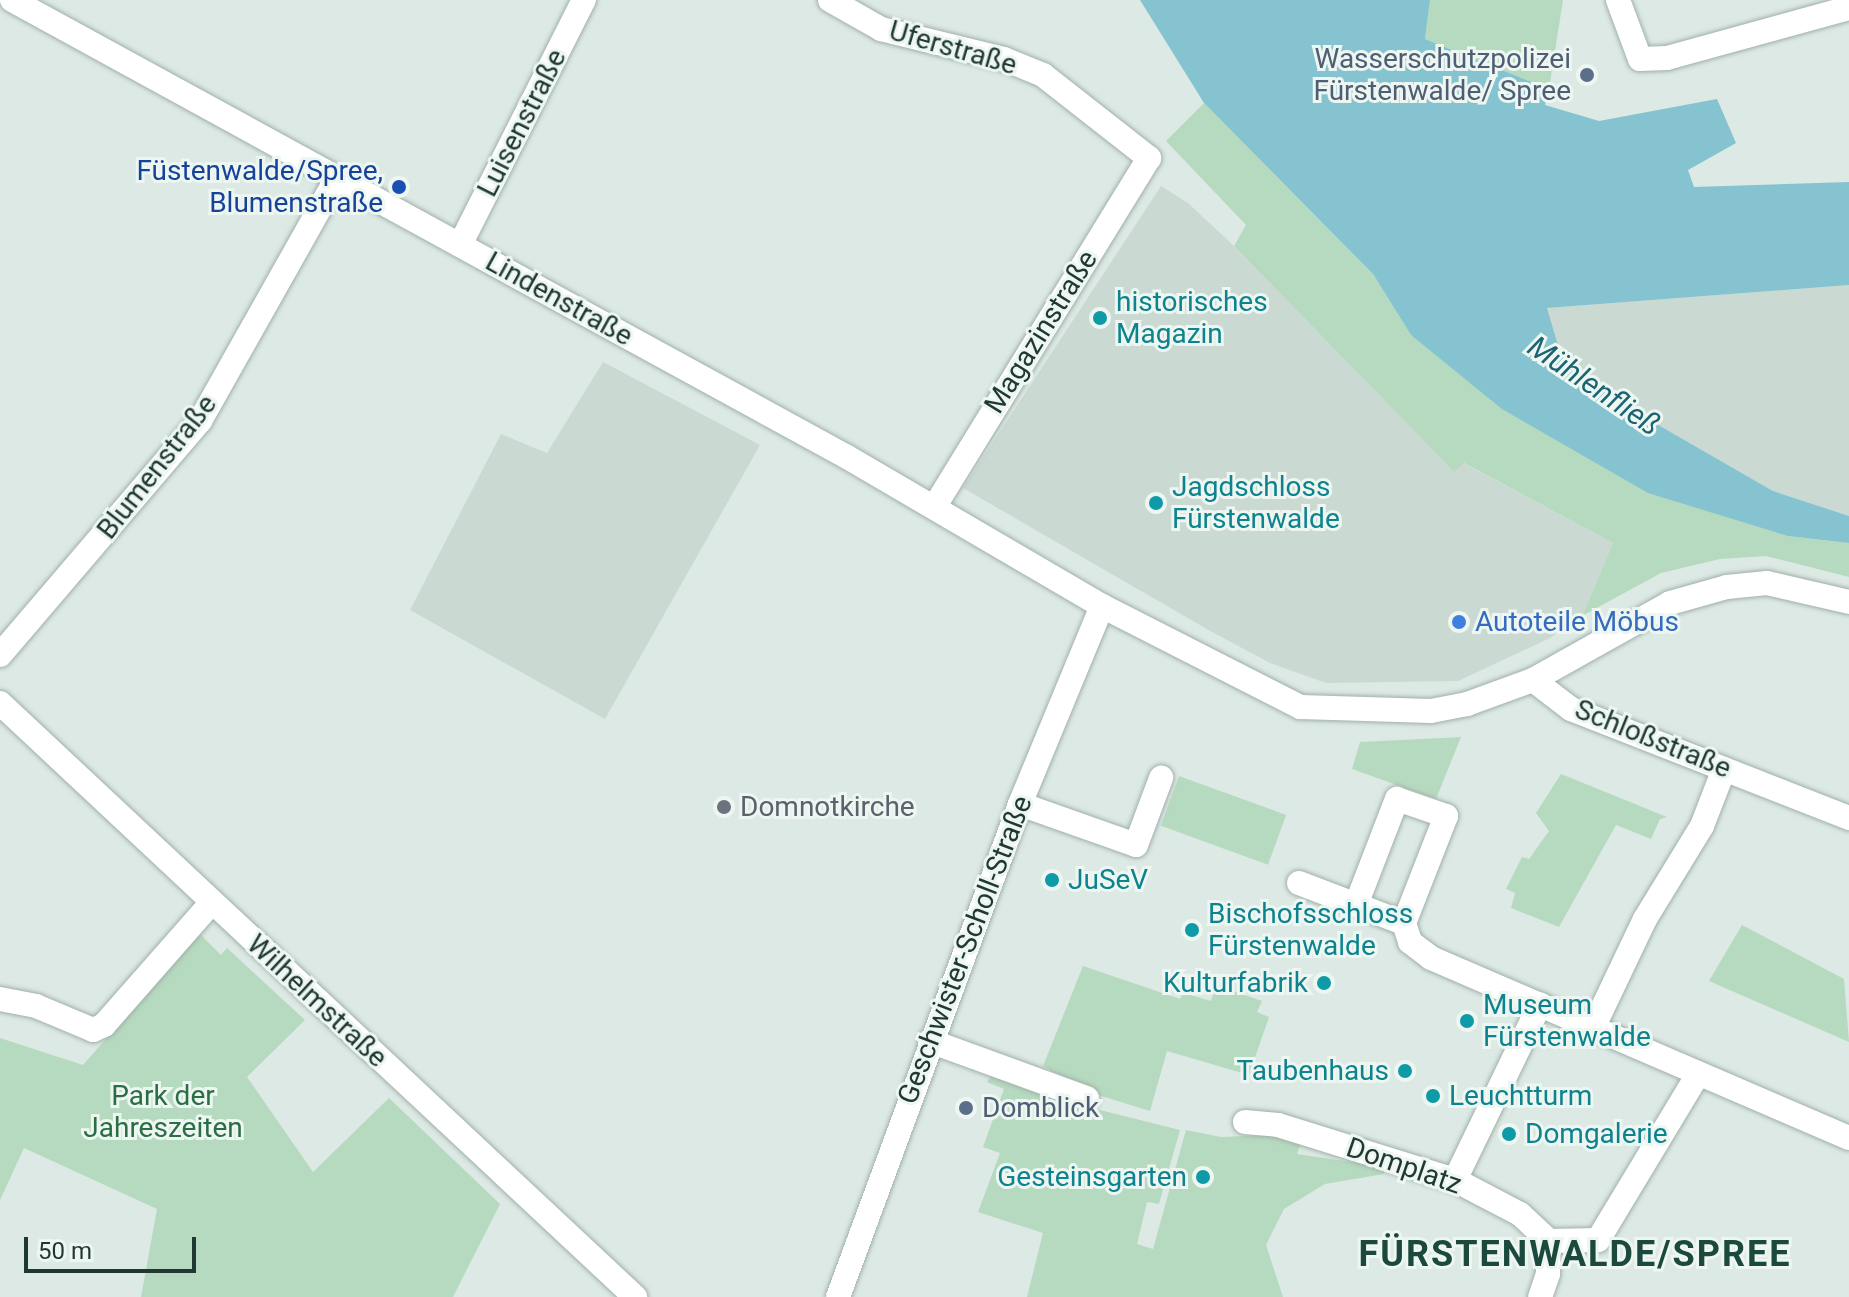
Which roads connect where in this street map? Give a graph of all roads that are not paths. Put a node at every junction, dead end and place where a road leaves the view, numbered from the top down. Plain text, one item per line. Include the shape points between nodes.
1 (12, 0) edge
2 (584, 0) edge
3 (830, 0) edge
4 (1618, 0) edge
5 (1849, 8) edge
6 (1149, 158) joint
7 (337, 178) junction
8 (460, 245) junction
9 (934, 507) junction
10 (1849, 602) edge
11 (1102, 606) junction
12 (0, 655) edge
13 (1533, 680) junction
14 (0, 703) edge
15 (1724, 769) junction
16 (1161, 778) dead end
17 (1020, 804) junction
18 (1849, 818) edge
19 (1299, 883) dead end
20 (211, 903) junction
21 (1356, 905) junction
22 (1404, 923) junction
23 (0, 999) edge
24 (1540, 1004) junction
25 (1593, 1028) junction
26 (930, 1041) junction
27 (1698, 1074) junction
28 (1087, 1098) dead end
29 (1245, 1122) dead end
30 (1849, 1138) edge
31 (1455, 1180) junction
32 (1549, 1241) junction
33 (635, 1297) edge
34 (838, 1297) edge
35 (1541, 1297) edge

1 - 7 street, Lindenstraße
2 - 8 street, Luisenstraße
3 - 6 street, Uferstraße via 881,29 1004,59 1043,75
4 - 5 street via 1640,59 1667,58
6 - 9 street, Magazinstraße
7 - 8 street, Lindenstraße
7 - 12 street, Blumenstraße via 200,421
8 - 9 street, Lindenstraße
9 - 11 street, Lindenstraße
10 - 13 street via 1767,583 1698,594 1636,618
11 - 13 street via 1246,684 1300,707 1431,711
11 - 17 street, Geschwister-Scholl-Straße
13 - 15 street, Schloßstraße via 1571,709
14 - 20 street, Wilhelmstraße
15 - 18 street, Schloßstraße
15 - 25 street via 1702,826 1645,919
16 - 17 street via 1136,845
17 - 26 street, Geschwister-Scholl-Straße
19 - 21 street
20 - 23 street via 104,1025 93,1030 36,1006
20 - 33 street, Wilhelmstraße
21 - 22 street
21 - 22 street via 1397,799 1446,816
22 - 24 street via 1410,942 1431,958
24 - 25 street
24 - 31 street
25 - 27 street
26 - 28 street
26 - 34 street, Geschwister-Scholl-Straße
27 - 30 street
27 - 32 street via 1598,1240
29 - 31 street, Domplatz via 1278,1125
31 - 32 street, Domplatz via 1520,1214
32 - 35 street

